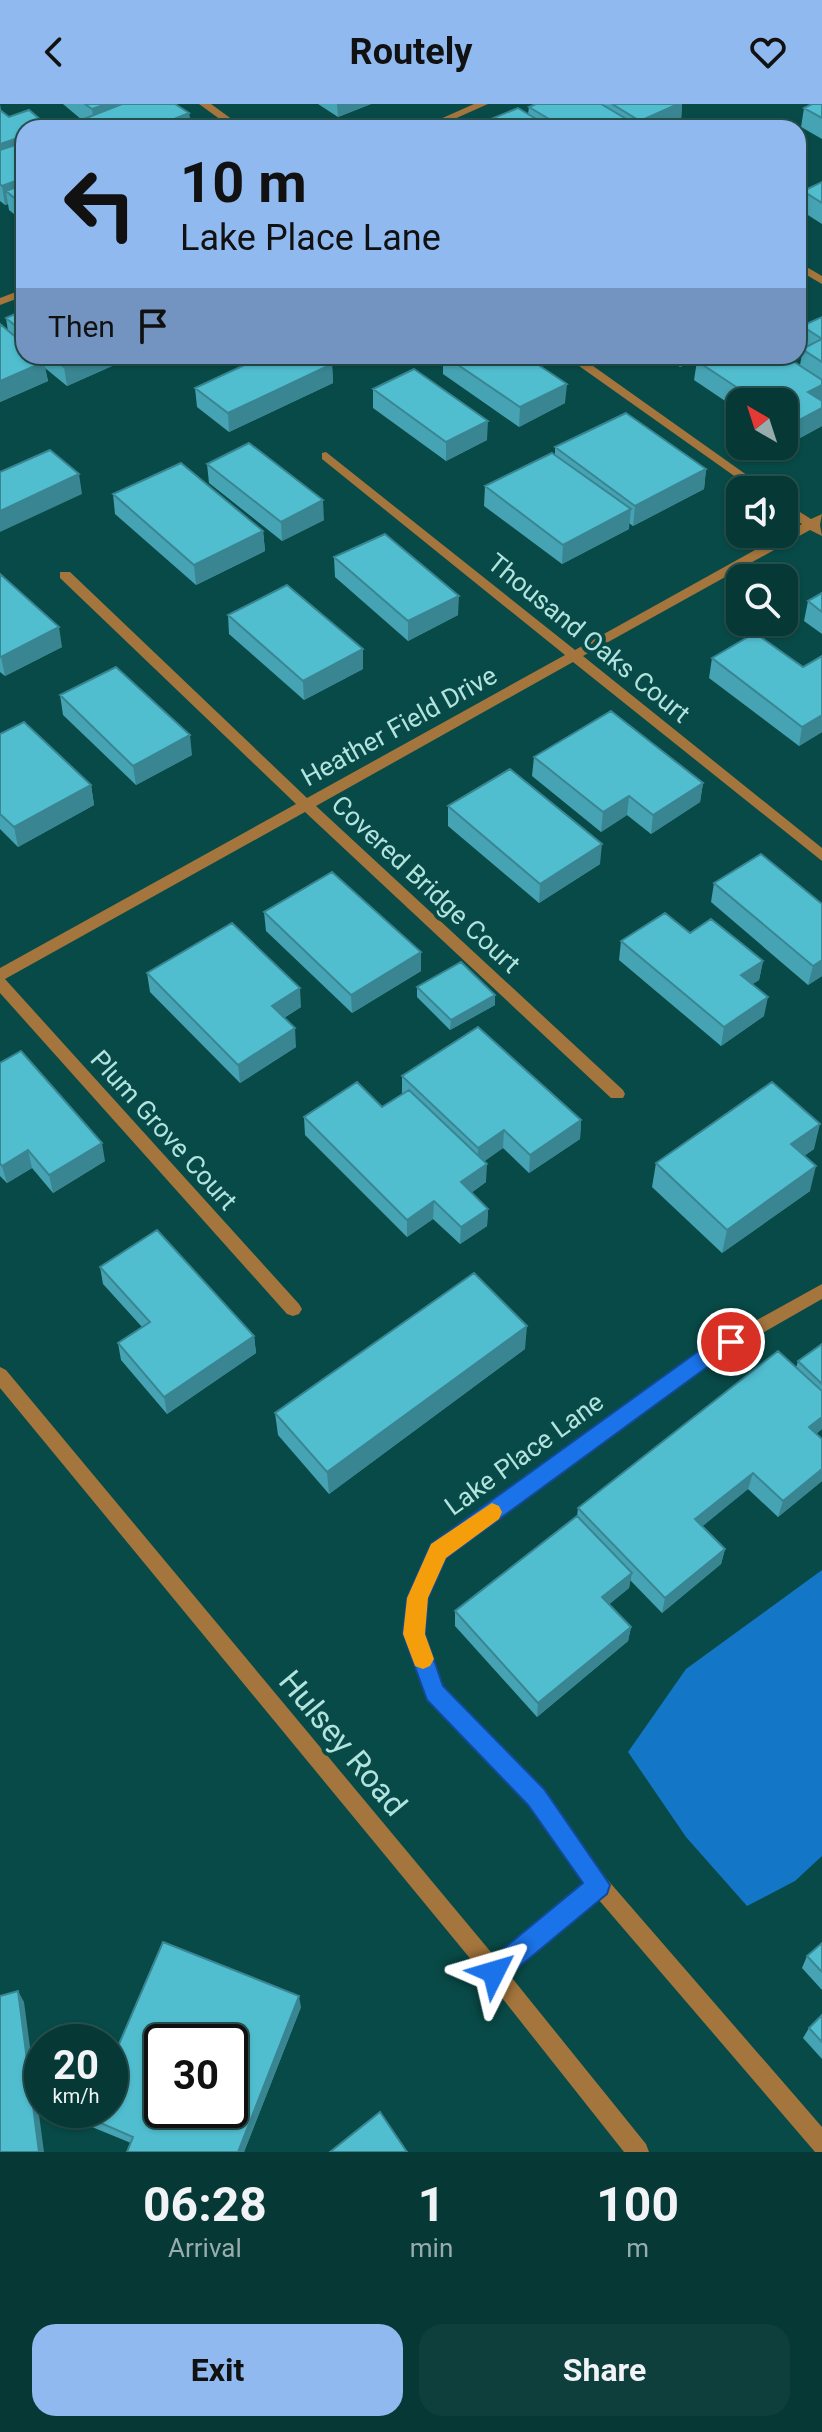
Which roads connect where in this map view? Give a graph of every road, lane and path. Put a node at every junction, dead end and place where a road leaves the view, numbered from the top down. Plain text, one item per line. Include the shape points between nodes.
1 (204, 104) edge
2 (483, 104) edge
3 (227, 120) edge
4 (444, 120) edge
5 (582, 364) edge
6 (326, 456) dead end
7 (742, 476) edge
8 (798, 514) edge
9 (818, 525) edge
10 (65, 575) dead end
11 (573, 657) junction
12 (306, 805) junction
13 (822, 856) edge
14 (0, 975) edge
15 (0, 983) edge
16 (617, 1094) dead end
17 (822, 1291) edge
18 (293, 1309) dead end
19 (0, 1375) edge
20 (599, 1885) junction
21 (494, 1972) junction
22 (822, 2144) edge
23 (638, 2152) edge

1 - 3 street
2 - 4 street
5 - 7 street
6 - 11 street, Thousand Oaks Court
8 - 9 street
9 - 11 street, Heather Field Drive
10 - 12 street, Covered Bridge Court
11 - 12 street, Heather Field Drive
11 - 13 street, Thousand Oaks Court
12 - 14 street, Heather Field Drive
12 - 16 street, Covered Bridge Court
15 - 18 street, Plum Grove Court
17 - 20 street, Lake Place Lane via 707,1356 439,1551 417,1598 414,1634 435,1693 536,1797
19 - 21 street, Hulsey Road
20 - 21 street
20 - 22 street, Lake Place Lane
21 - 23 street, Hulsey Road

